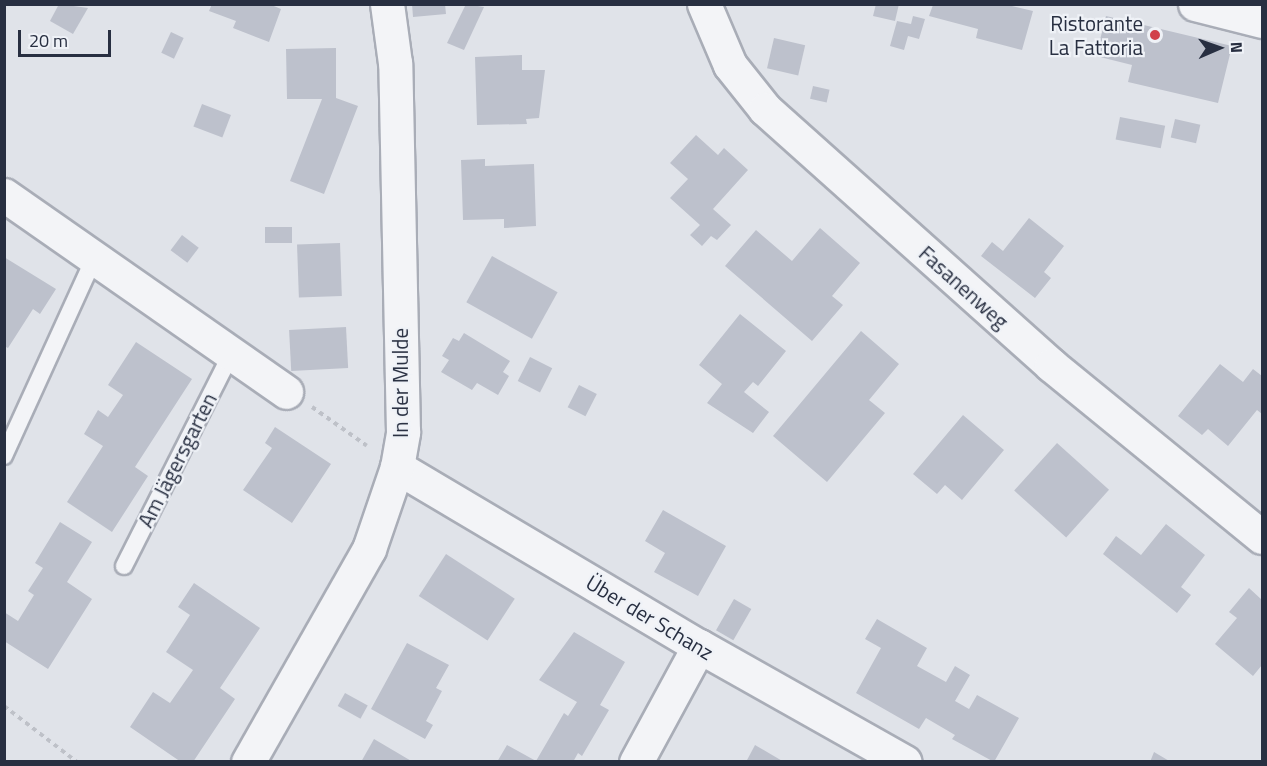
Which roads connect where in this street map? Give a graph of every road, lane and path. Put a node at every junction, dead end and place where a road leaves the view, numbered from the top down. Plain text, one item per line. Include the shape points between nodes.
1 (387, 4) edge
2 (704, 4) edge
3 (1195, 4) edge
4 (1263, 21) edge
5 (4, 195) edge
6 (95, 256) junction
7 (231, 354) junction
8 (285, 392) joint
9 (4, 456) edge
10 (397, 467) junction
11 (1263, 537) edge
12 (124, 566) dead end
13 (699, 646) junction
14 (4, 706) edge
15 (77, 762) edge
16 (248, 762) edge
17 (636, 762) edge
18 (905, 762) edge

1 - 10 street, In der Mulde via 395,63 402,396
2 - 11 street, Fasanenweg via 730,65 765,109 1051,365
3 - 4 street
5 - 6 street
6 - 7 street
6 - 9 lane
7 - 8 street
7 - 12 lane, Am Jägersgarten
8 - 10 path
10 - 13 street, Über der Schanz
10 - 16 street, In der Mulde via 369,549
13 - 17 street
13 - 18 street, Über der Schanz
14 - 15 path

